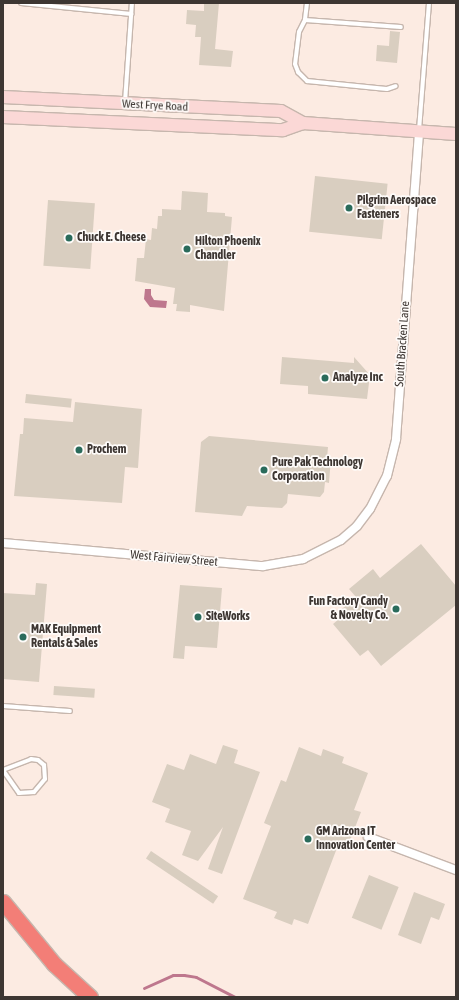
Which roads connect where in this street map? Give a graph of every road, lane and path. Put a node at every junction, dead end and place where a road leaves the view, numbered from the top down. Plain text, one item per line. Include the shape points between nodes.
1 (21, 3) edge
2 (132, 3) edge
3 (307, 3) edge
4 (429, 3) edge
5 (131, 14) junction
6 (305, 20) junction
7 (401, 27) dead end
8 (396, 86) dead end
9 (3, 97) edge
10 (125, 104) junction
11 (3, 117) edge
12 (124, 122) junction
13 (303, 122) junction
14 (419, 131) junction
15 (456, 134) edge
16 (341, 540) joint
17 (3, 543) edge
18 (3, 706) edge
19 (70, 711) dead end
20 (3, 770) edge
21 (368, 837) dead end
22 (456, 870) edge
23 (3, 902) edge
24 (90, 997) edge

1 - 5 lane
2 - 5 lane
3 - 6 lane
4 - 14 lane
5 - 10 lane
6 - 7 lane
6 - 8 lane via 299,32 295,64 298,72 307,81 387,90
9 - 10 street, West Frye Road
10 - 12 street
10 - 13 street, West Frye Road via 281,110
11 - 12 street, West Frye Road
12 - 13 street, West Frye Road via 283,130
13 - 14 street, West Frye Road
14 - 15 street, West Frye Road
14 - 16 street, South Bracken Lane via 396,439 387,476 370,509
16 - 17 street, West Fairview Street via 303,559 263,566
18 - 19 lane
20 - 20 lane via 19,793 34,792 45,779 44,765 38,760 31,759
21 - 22 street
23 - 24 highway via 54,964

